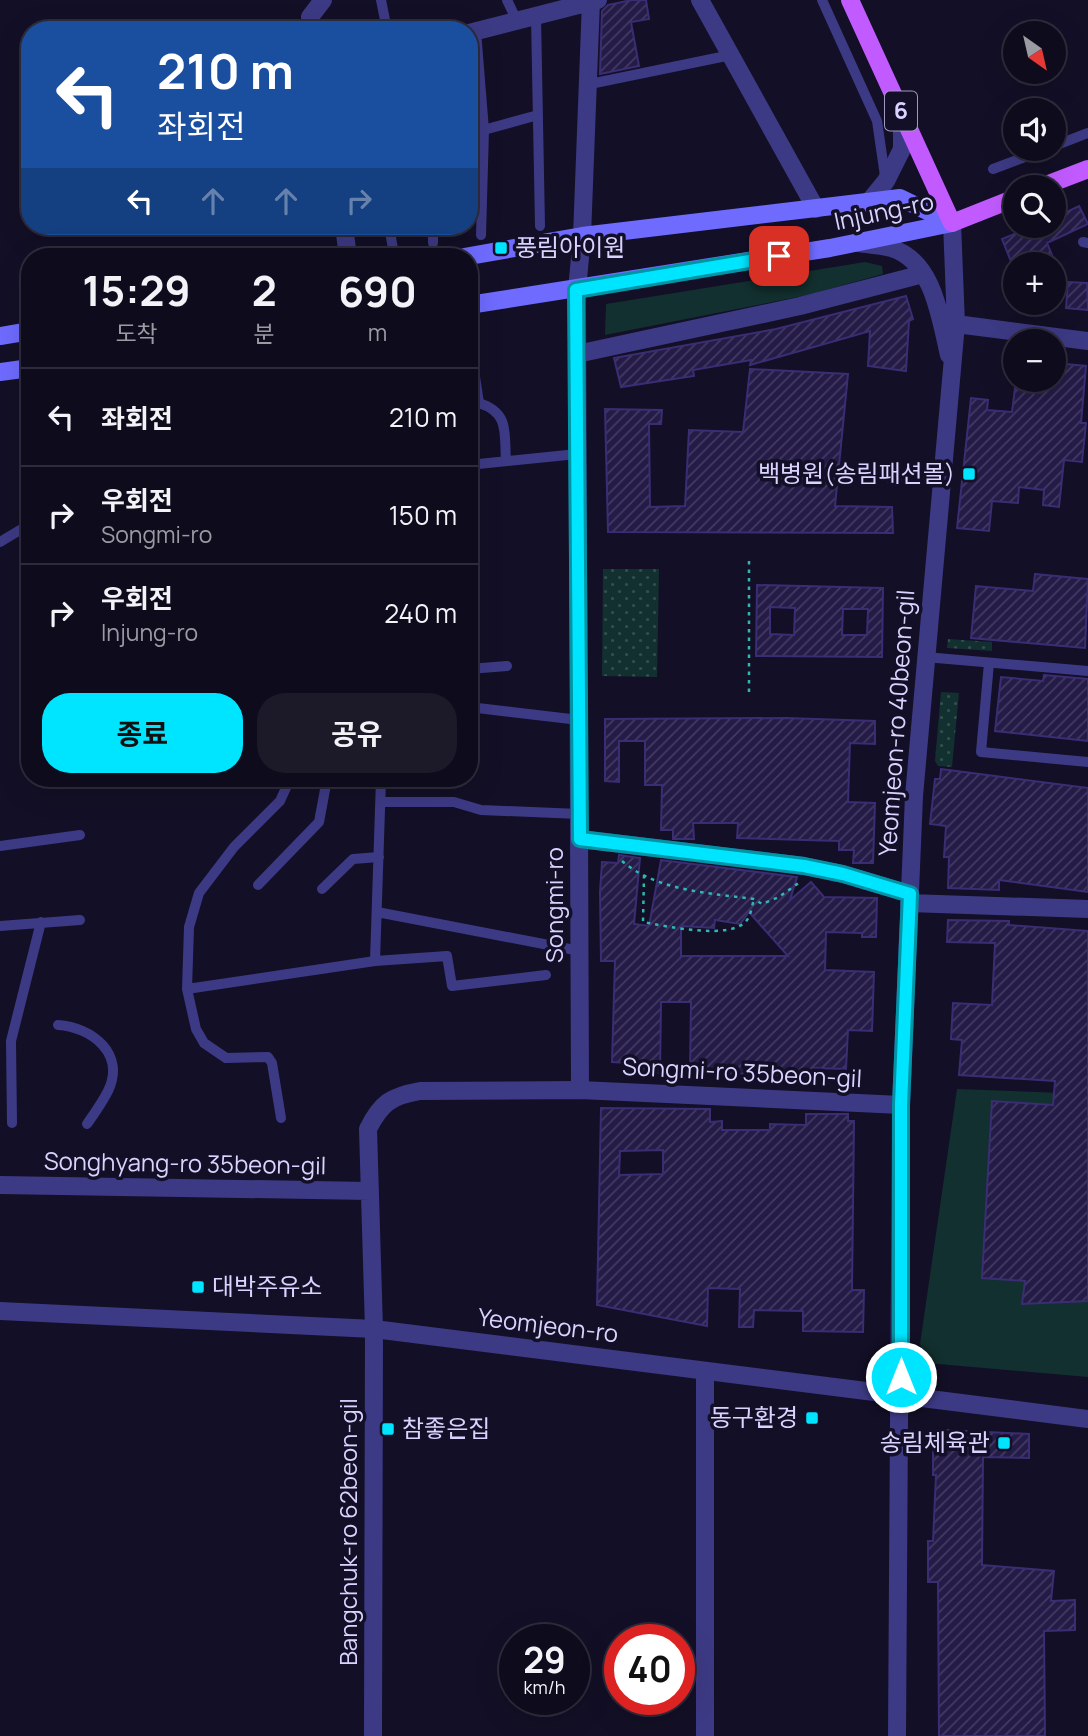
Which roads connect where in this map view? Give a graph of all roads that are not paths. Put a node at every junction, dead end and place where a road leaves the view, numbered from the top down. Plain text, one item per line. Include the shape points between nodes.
1 (323, 0) edge
2 (381, 0) edge
3 (508, 0) edge
4 (593, 0) edge
5 (700, 0) edge
6 (821, 0) edge
7 (850, 0) edge
8 (536, 17) junction
9 (313, 21) edge
10 (385, 21) edge
11 (517, 21) junction
12 (478, 31) edge
13 (731, 55) junction
14 (478, 81) edge
15 (590, 84) junction
16 (902, 114) junction
17 (538, 115) junction
18 (484, 130) junction
19 (478, 132) edge
20 (1088, 133) edge
21 (1066, 141) edge
22 (1014, 161) edge
23 (993, 169) dead end
24 (1088, 169) edge
25 (1066, 177) edge
26 (886, 181) junction
27 (868, 203) junction
28 (1003, 203) edge
29 (816, 209) junction
30 (952, 223) junction
31 (540, 226) dead end
32 (433, 235) edge
33 (481, 235) dead end
34 (582, 236) junction
35 (855, 242) junction
36 (433, 243) dead end
37 (478, 255) edge
38 (923, 274) junction
39 (576, 290) junction
40 (478, 304) edge
41 (956, 324) junction
42 (21, 332) edge
43 (0, 336) edge
44 (1088, 341) edge
45 (577, 354) junction
46 (952, 366) junction
47 (21, 369) edge
48 (0, 372) edge
49 (478, 396) edge
50 (577, 454) junction
51 (506, 461) junction
52 (478, 464) edge
53 (942, 475) junction
54 (890, 478) dead end
55 (21, 529) edge
56 (0, 542) edge
57 (925, 657) junction
58 (989, 663) junction
59 (507, 666) dead end
60 (478, 668) edge
61 (1088, 671) edge
62 (478, 708) edge
63 (579, 720) junction
64 (1088, 762) edge
65 (286, 787) edge
66 (326, 787) edge
67 (381, 787) edge
68 (381, 802) junction
69 (579, 814) junction
70 (80, 835) dead end
71 (580, 839) junction
72 (0, 846) edge
73 (379, 857) junction
74 (258, 886) dead end
75 (322, 890) dead end
76 (910, 898) junction
77 (1088, 909) edge
78 (377, 912) junction
79 (80, 920) dead end
80 (41, 922) junction
81 (0, 926) edge
82 (580, 951) junction
83 (375, 961) junction
84 (545, 975) dead end
85 (187, 989) junction
86 (58, 1025) dead end
87 (580, 1090) junction
88 (901, 1105) junction
89 (281, 1118) dead end
90 (12, 1123) dead end
91 (87, 1125) dead end
92 (0, 1185) edge
93 (370, 1191) junction
94 (0, 1311) edge
95 (374, 1329) junction
96 (705, 1371) junction
97 (901, 1396) junction
98 (1088, 1419) edge
99 (373, 1736) edge
100 (705, 1736) edge
101 (897, 1736) edge

1 - 9 street
2 - 10 lane
3 - 11 lane
4 - 8 street
4 - 15 street, Songmi-ro
5 - 13 street
6 - 26 lane via 877,121
7 - 16 main road, 6
8 - 11 street
8 - 17 lane
11 - 12 street
13 - 15 lane
13 - 29 street
14 - 18 lane
15 - 34 street, Songmi-ro
16 - 26 street via 902,149
16 - 30 main road, 6
17 - 18 lane
17 - 31 lane
18 - 19 lane
18 - 33 lane
20 - 21 lane
22 - 23 lane
24 - 25 main road
26 - 27 street
27 - 29 main road
27 - 30 main road via 900,198
28 - 30 main road, Injung-ro
29 - 34 main road
30 - 35 main road, Injung-ro
30 - 41 street, Yeomjeon-ro 40beon-gil
32 - 36 lane
34 - 37 main road
34 - 39 street, Songmi-ro
35 - 38 street via 892,248 915,262
35 - 39 main road, Injung-ro
38 - 45 street
38 - 46 street
39 - 40 main road, Injung-ro
39 - 45 street, Songmi-ro
41 - 44 street
41 - 46 street, Yeomjeon-ro 40beon-gil
42 - 43 main road
45 - 50 street, Songmi-ro
46 - 53 street, Yeomjeon-ro 40beon-gil
47 - 48 main road
49 - 51 lane via 479,403 494,408 503,419
50 - 51 lane
50 - 63 street, Songmi-ro
51 - 52 lane
53 - 54 lane
53 - 57 street, Yeomjeon-ro 40beon-gil
55 - 56 lane
57 - 58 lane
57 - 76 street, Yeomjeon-ro 40beon-gil
58 - 61 lane
58 - 64 lane via 981,752
59 - 60 lane
62 - 63 lane
63 - 69 street, Songmi-ro
65 - 85 lane via 280,801 234,847 200,893 189,928
66 - 74 lane via 319,822
67 - 68 lane
68 - 69 lane via 454,802 481,810
68 - 73 lane
69 - 71 street, Songmi-ro
70 - 72 lane
71 - 76 street via 804,866 843,874
71 - 82 street, Songmi-ro
73 - 75 lane via 353,859
73 - 78 lane
76 - 77 street
76 - 88 street, Yeomjeon-ro 40beon-gil
78 - 82 lane
78 - 83 lane
79 - 80 lane
80 - 81 lane
80 - 90 lane via 11,1041
82 - 87 street, Songmi-ro
83 - 84 lane via 447,956 452,986
83 - 85 lane
85 - 89 lane via 204,1043 226,1058 268,1058 272,1063
86 - 91 lane via 94,1035 114,1068 109,1090
87 - 88 street, Songmi-ro 35beon-gil
87 - 93 street via 395,1095 379,1107 368,1129
88 - 97 street, Yeomjeon-ro 40beon-gil
92 - 93 street, Songhyang-ro 35beon-gil
93 - 95 street
94 - 95 street, Yeomjeon-ro
95 - 96 street, Yeomjeon-ro
95 - 99 street, Bangchuk-ro 62beon-gil
96 - 97 street, Yeomjeon-ro
96 - 100 street
97 - 98 street, Yeomjeon-ro
97 - 101 street, Yeomjeon-ro 40beon-gil

